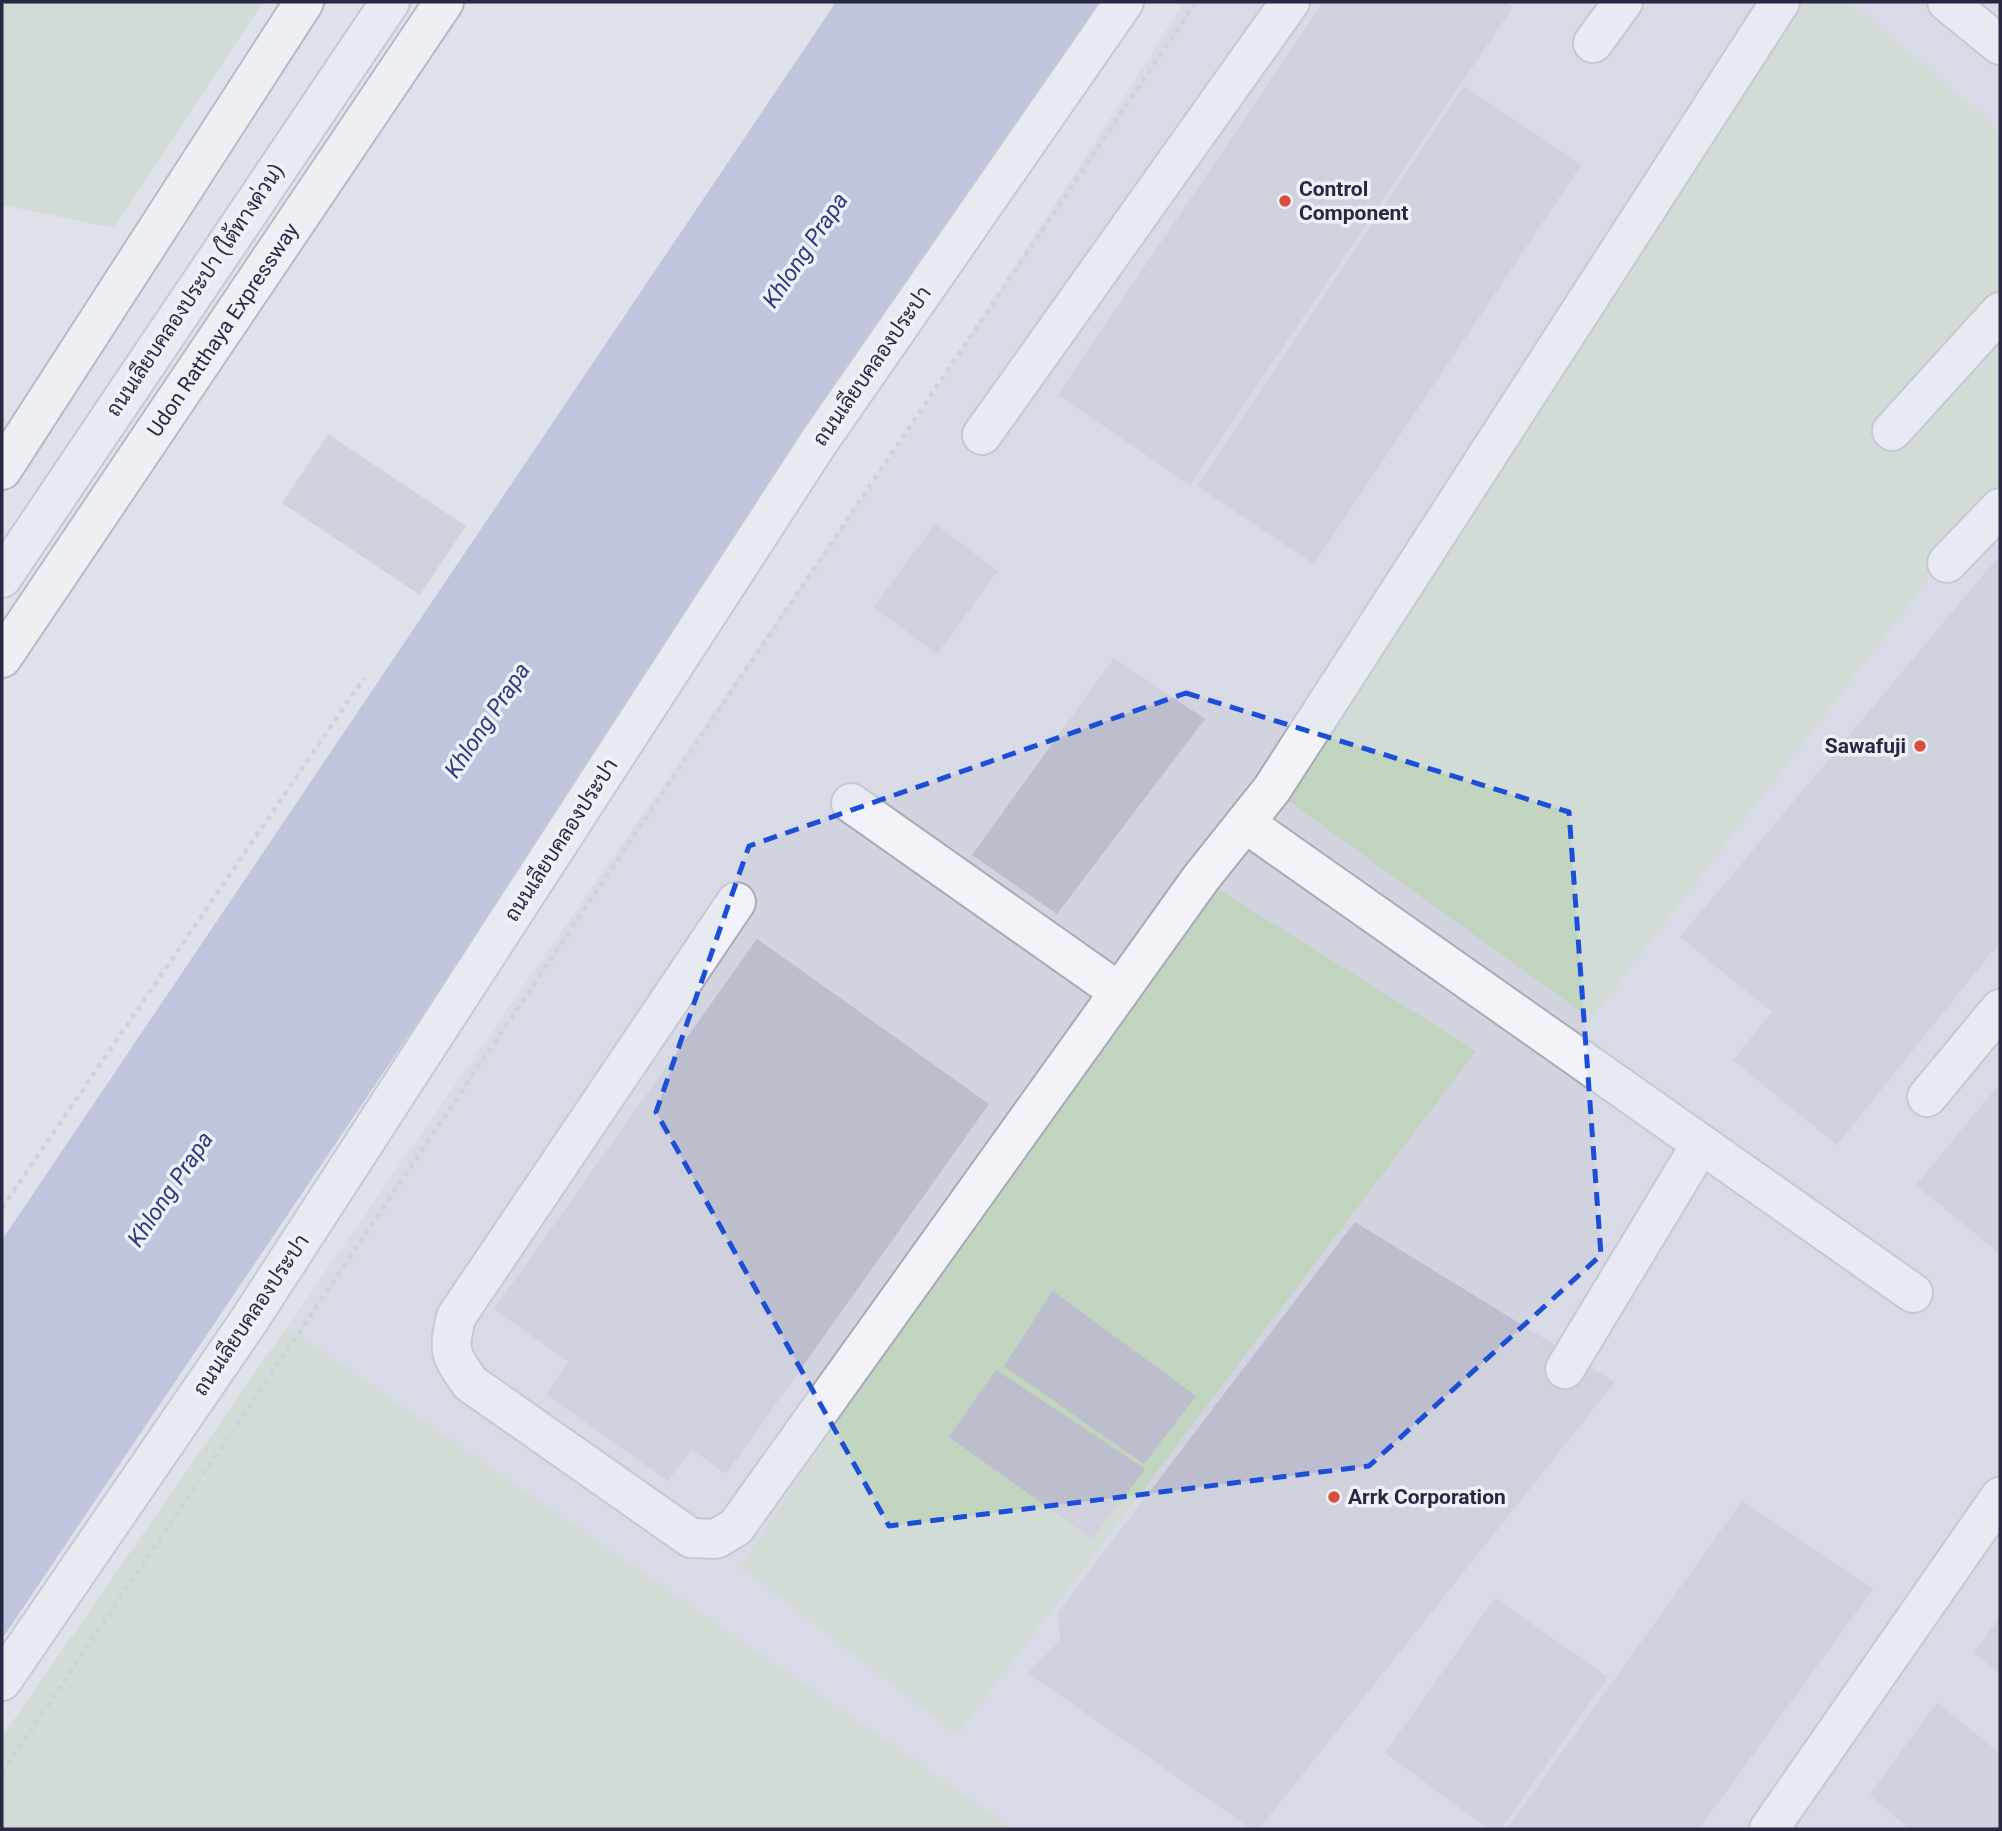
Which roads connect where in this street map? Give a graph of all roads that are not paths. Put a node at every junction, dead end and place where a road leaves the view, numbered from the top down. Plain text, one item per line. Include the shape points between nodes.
1 (304, 2) edge
2 (390, 2) edge
3 (444, 2) edge
4 (1124, 2) edge
5 (1290, 2) edge
6 (1622, 2) edge
7 (1780, 2) edge
8 (1947, 2) edge
9 (1593, 43) dead end
10 (2000, 46) edge
11 (2000, 312) edge
12 (1892, 431) dead end
13 (982, 435) dead end
14 (2, 470) edge
15 (2000, 508) edge
16 (1947, 563) dead end
17 (2, 578) edge
18 (2, 658) edge
19 (851, 803) dead end
20 (1244, 822) junction
21 (736, 902) dead end
22 (1119, 992) junction
23 (2000, 1009) edge
24 (1927, 1097) dead end
25 (1701, 1144) junction
26 (1913, 1293) dead end
27 (1566, 1369) dead end
28 (2000, 1497) edge
29 (2, 1681) edge
30 (1769, 1829) edge

1 - 14 highway
2 - 17 street, ถนนเลียบคลองประปา (ใต้ทางด่วน)
3 - 18 highway, Udon Ratthaya Expressway
4 - 29 street, ถนนเลียบคลองประปา via 818,443 250,1319
5 - 13 street
6 - 9 street
7 - 20 street via 1279,777
8 - 10 street
11 - 12 street
15 - 16 street
19 - 22 street
20 - 22 street
20 - 25 street
21 - 22 street via 456,1317 451,1340 453,1360 470,1383 691,1538 716,1539 736,1527
23 - 24 street
25 - 26 street
25 - 27 street
28 - 30 street

